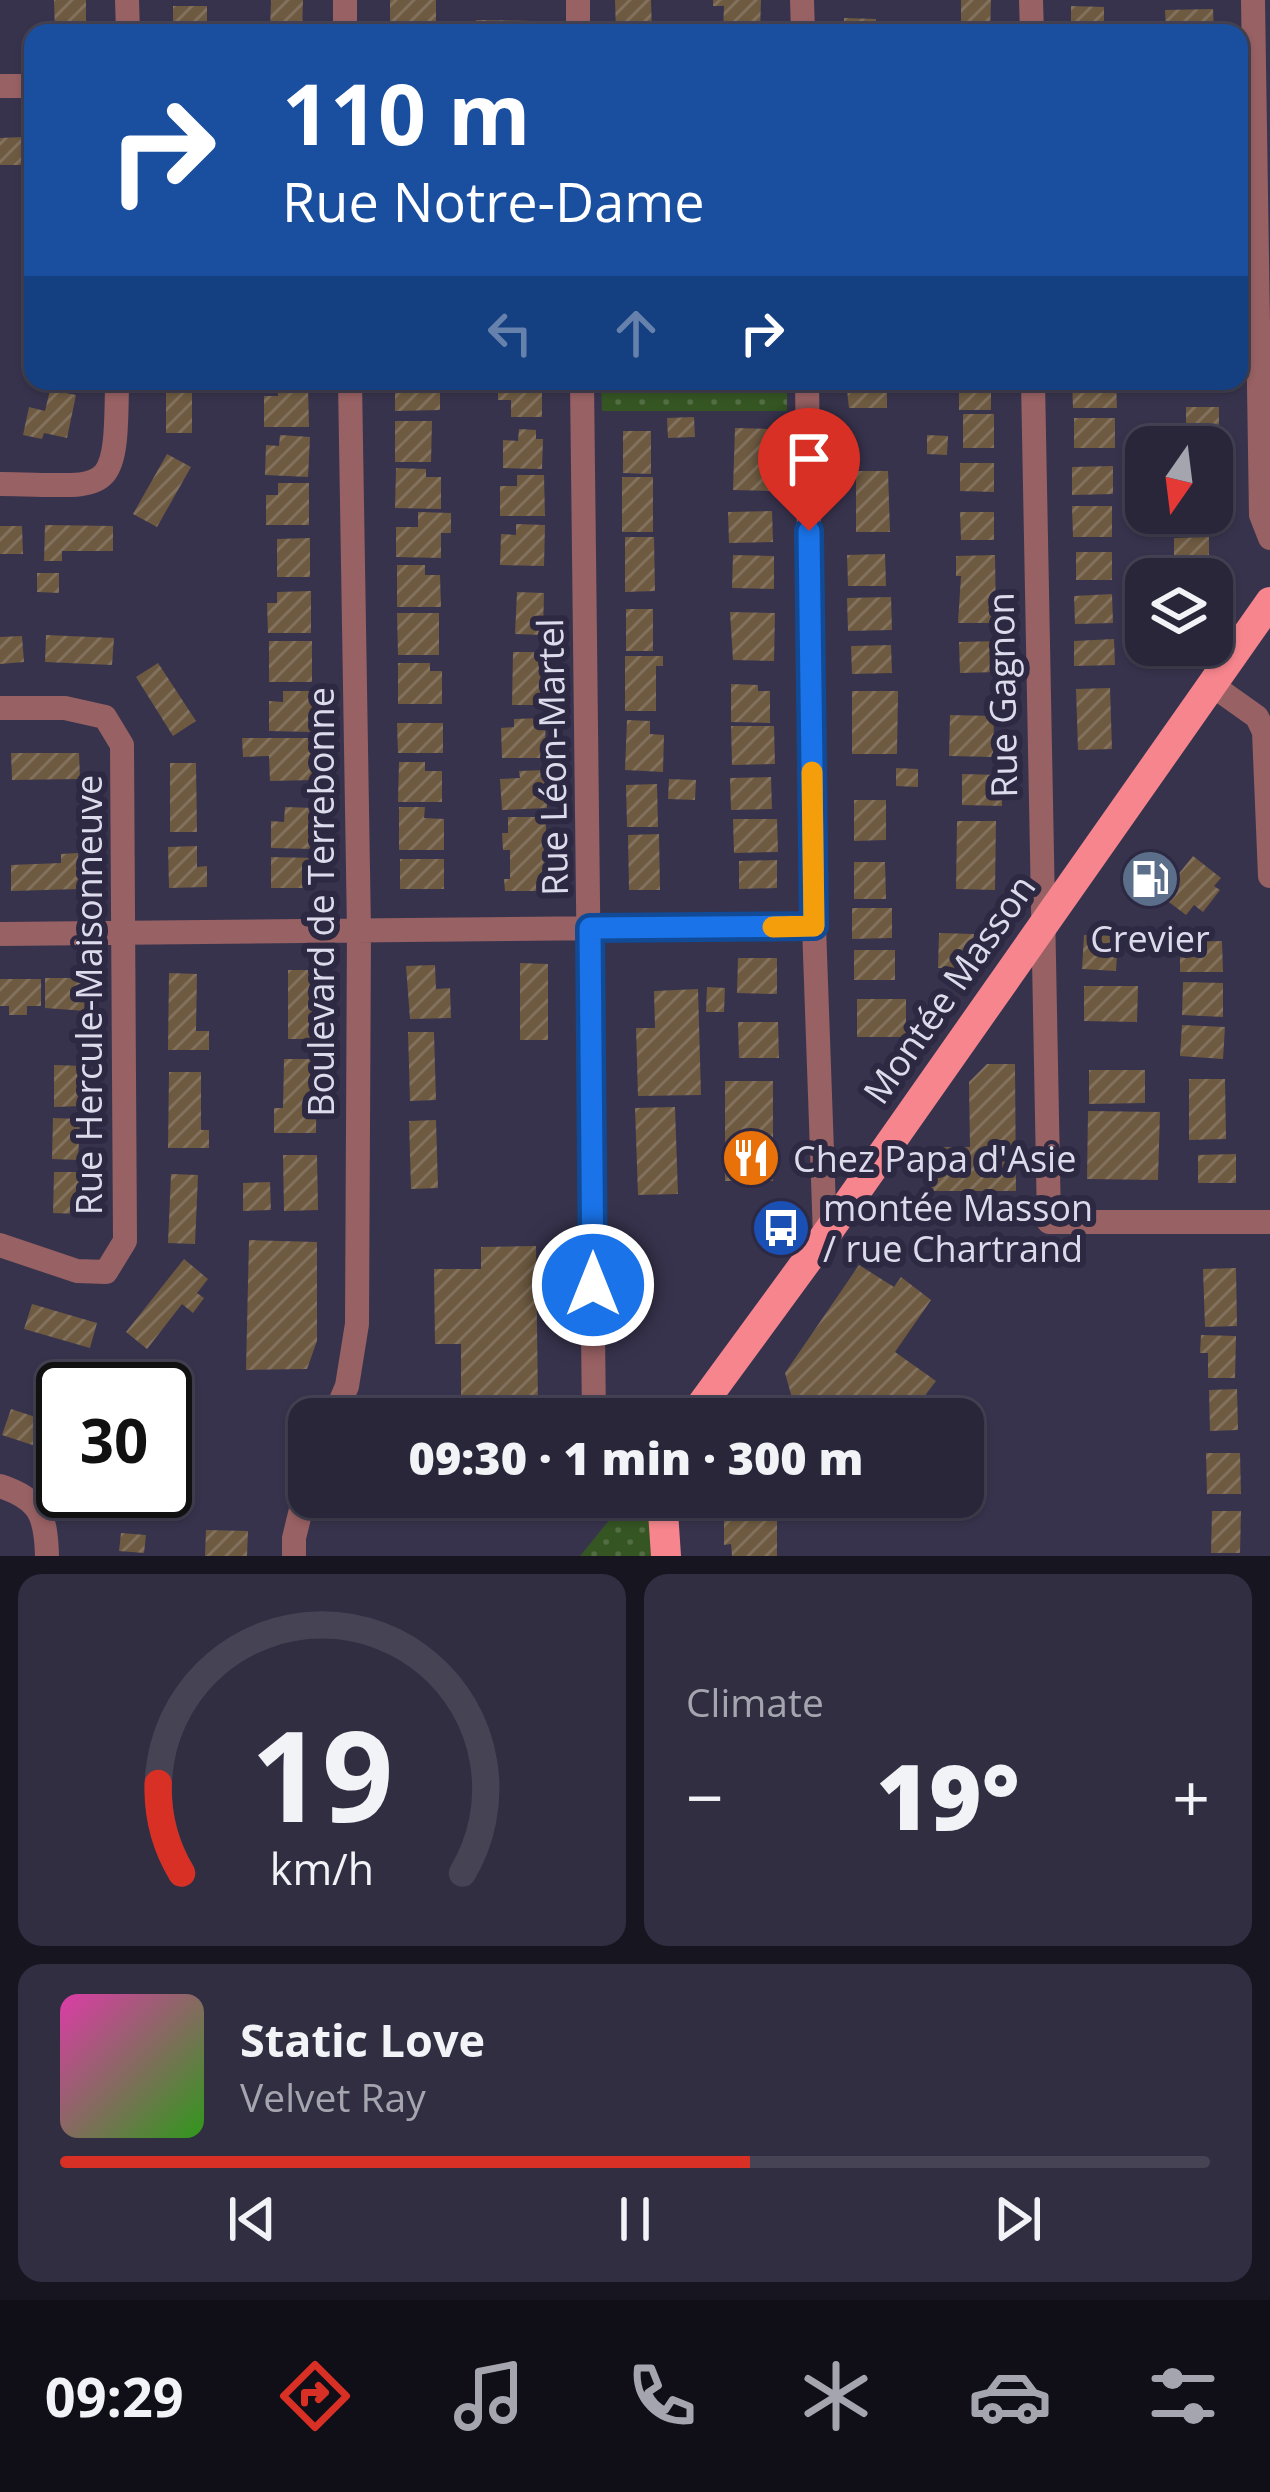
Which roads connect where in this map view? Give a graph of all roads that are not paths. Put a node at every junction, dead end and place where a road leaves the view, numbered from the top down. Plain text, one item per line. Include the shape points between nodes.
1 (1253, 0) edge
2 (1248, 56) edge
3 (1248, 133) edge
4 (117, 390) edge
5 (350, 390) edge
6 (582, 390) edge
7 (807, 390) edge
8 (1033, 390) edge
9 (0, 484) edge
10 (1270, 538) edge
11 (1270, 602) edge
12 (1212, 685) junction
13 (0, 708) edge
14 (1269, 778) edge
15 (1270, 876) edge
16 (1043, 920) junction
17 (814, 926) junction
18 (590, 928) junction
19 (126, 931) junction
20 (359, 931) junction
21 (0, 934) edge
22 (1270, 1222) edge
23 (825, 1236) junction
24 (0, 1245) edge
25 (341, 1398) edge
26 (594, 1398) edge
27 (706, 1398) edge
28 (0, 1486) edge
29 (299, 1518) edge
30 (663, 1518) edge
31 (47, 1556) edge
32 (294, 1556) edge
33 (665, 1556) edge

1 - 2 street
3 - 10 street via 1262,515
4 - 9 street via 114,459 105,476 91,485
5 - 20 street, Boulevard de Terrebonne
6 - 18 street, Rue Léon-Martel
7 - 17 street
8 - 16 street, Rue Gagnon
11 - 12 main road, Montée Masson
12 - 14 street via 1260,722
12 - 16 main road, Montée Masson
13 - 19 street, Rue Hercule-Maisonneuve via 105,717 122,745
14 - 15 street
16 - 22 street, Rue Gagnon via 1049,1222
16 - 23 main road, Montée Masson
17 - 18 street
17 - 23 street
18 - 20 street
18 - 26 street, Rue Léon-Martel
19 - 20 street
19 - 21 street
19 - 24 street, Rue Hercule-Maisonneuve via 125,1241 106,1271 77,1271
20 - 25 street, Boulevard de Terrebonne via 357,1324
23 - 27 main road, Montée Masson
28 - 31 street via 23,1494 46,1520
29 - 32 street
30 - 33 main road

